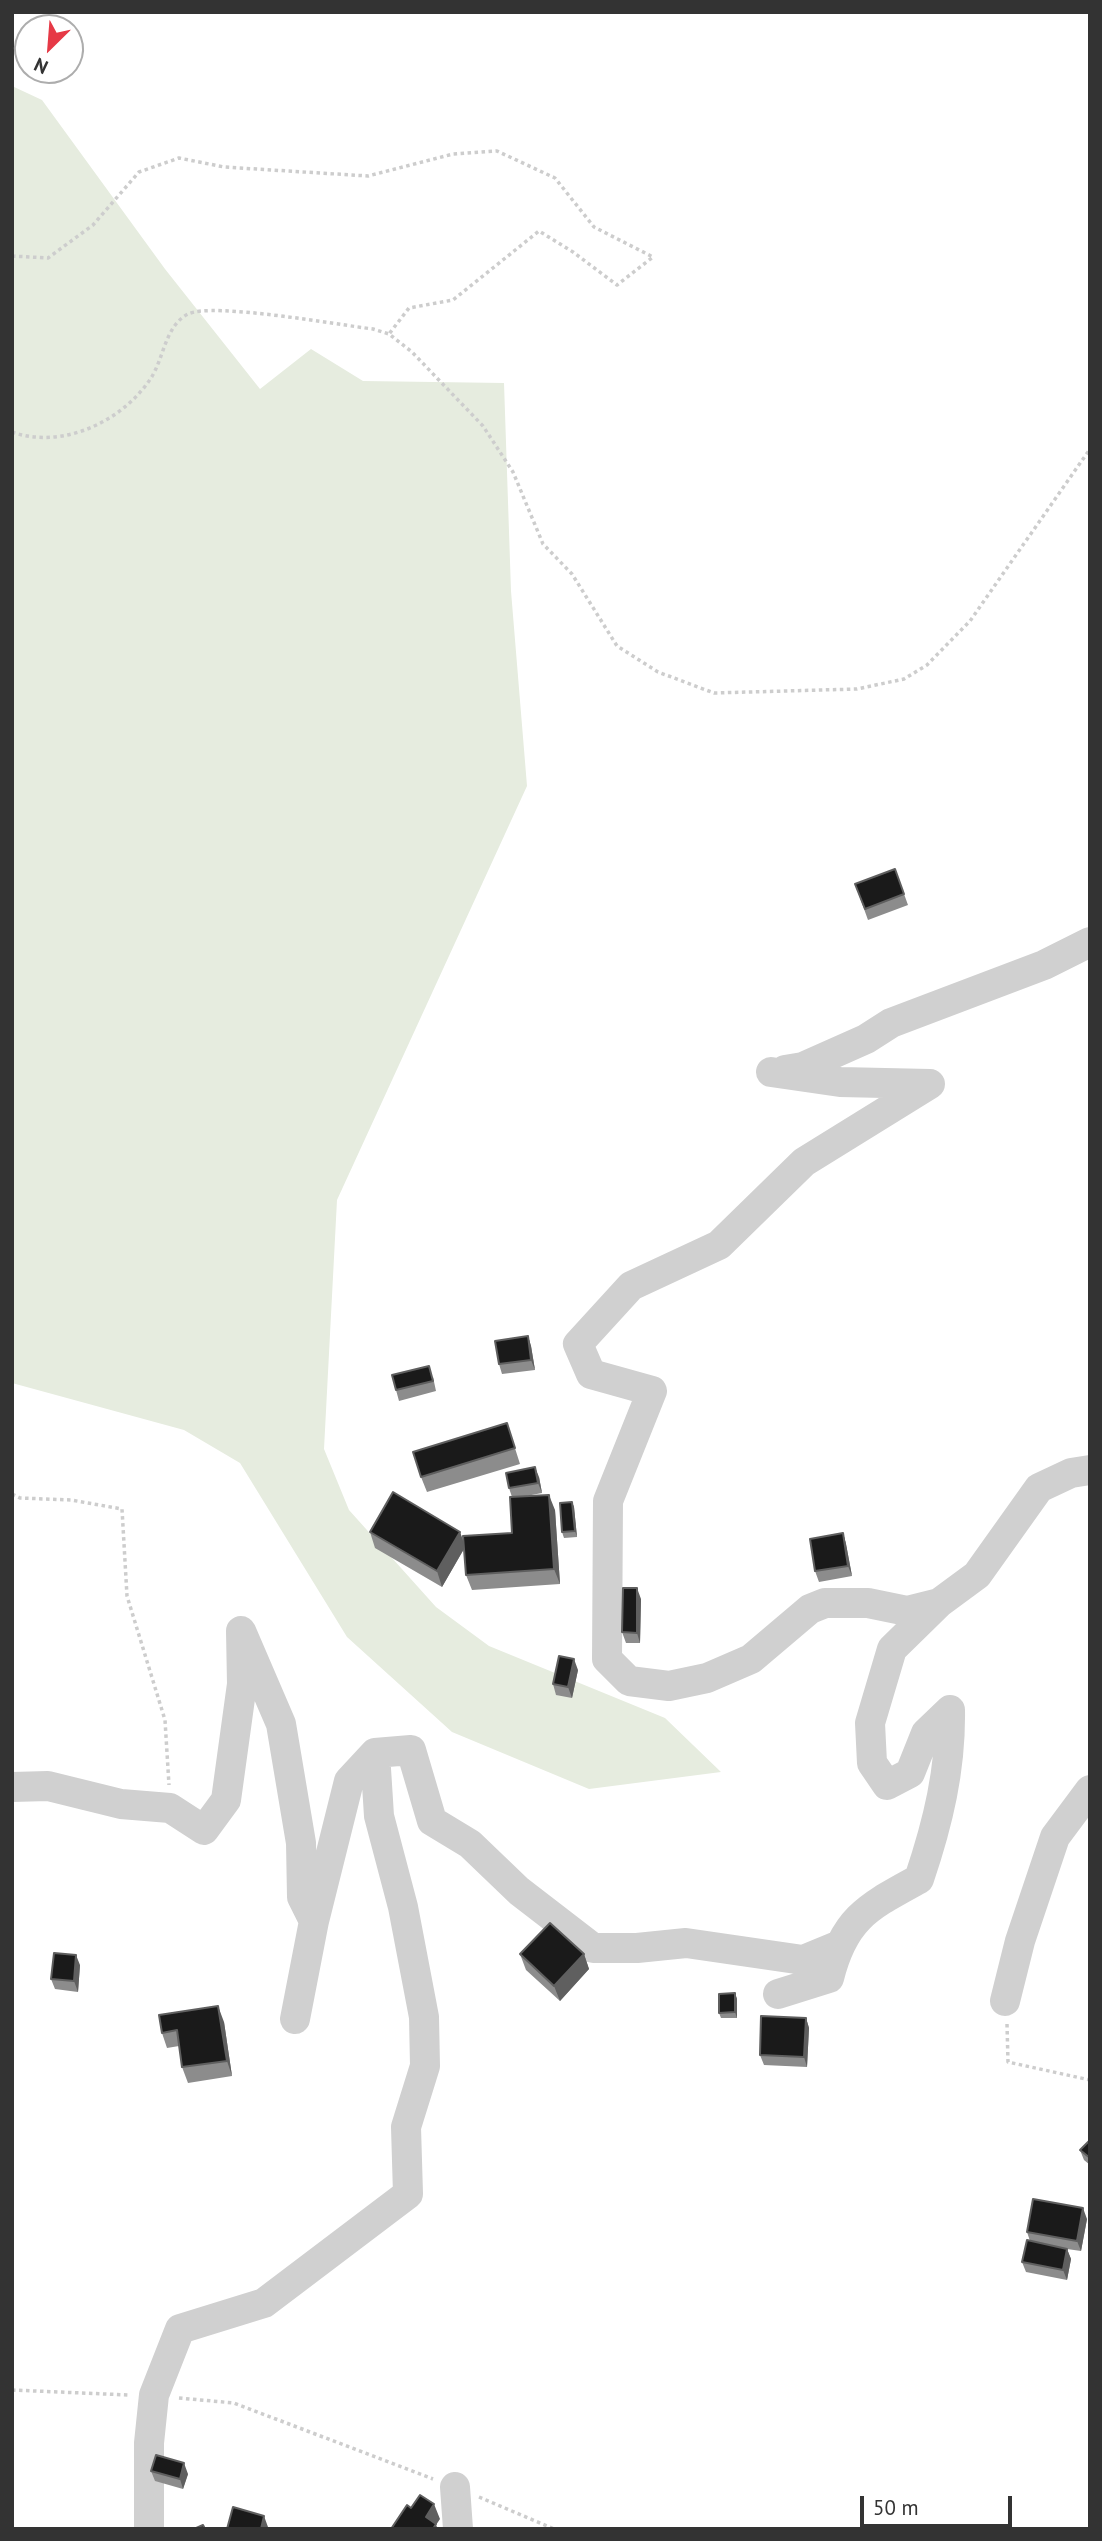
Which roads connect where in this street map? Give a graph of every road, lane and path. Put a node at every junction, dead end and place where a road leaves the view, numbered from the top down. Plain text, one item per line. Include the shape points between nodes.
1 (12, 256) edge
2 (389, 334) junction
3 (12, 432) edge
4 (1090, 449) edge
5 (1090, 942) edge
6 (1090, 1471) edge
7 (12, 1493) edge
8 (939, 1603) junction
9 (375, 1753) junction
10 (12, 1787) edge
11 (1090, 1790) edge
12 (170, 1808) junction
13 (314, 1921) junction
14 (837, 1946) junction
15 (778, 1994) dead end
16 (1005, 2001) joint
17 (295, 2019) dead end
18 (1090, 2080) edge
19 (12, 2390) edge
20 (154, 2395) junction
21 (455, 2487) junction
22 (149, 2529) edge
23 (458, 2529) edge
24 (554, 2529) edge

1 - 2 path via 48,258 93,225 139,172 179,158 224,167 368,176 453,154 497,151 555,178 594,227 653,257 617,285 539,232 453,300 409,308
2 - 3 path via 227,312 191,313 176,322 151,377 121,413 86,430 56,437
2 - 4 path via 483,426 513,472 543,544 572,574 617,646 658,672 714,693 857,689 904,679 927,665 970,621
5 - 8 street via 1044,965 891,1023 803,1067 771,1072 839,1082 930,1084 804,1162 719,1245 631,1286 578,1344 591,1374 652,1391 608,1501 607,1659 629,1681 669,1686 707,1678 751,1659 810,1609 825,1603 868,1603 907,1611
6 - 8 street via 1071,1473 1039,1488 977,1575
7 - 12 path via 122,1509 127,1596 165,1720
8 - 14 street via 892,1649 870,1723 872,1763 887,1786 910,1773 926,1733 950,1710 951,1746 938,1824 919,1879 868,1908
9 - 13 street via 349,1781
9 - 14 street via 411,1750 432,1821 470,1844 520,1891 593,1948 686,1943 803,1959
9 - 20 street via 379,1816 403,1907 424,2017 425,2066 406,2127 408,2194 264,2303 180,2329
10 - 12 street via 48,1786 121,1804
11 - 16 street via 1055,1837
12 - 13 street via 204,1830 226,1800 242,1684 242,1631 281,1724 301,1843 302,1897
13 - 17 street
14 - 15 street via 829,1978
16 - 18 path via 1008,2062
19 - 20 path
20 - 21 path via 234,2403
20 - 22 street
21 - 23 street
21 - 24 path

